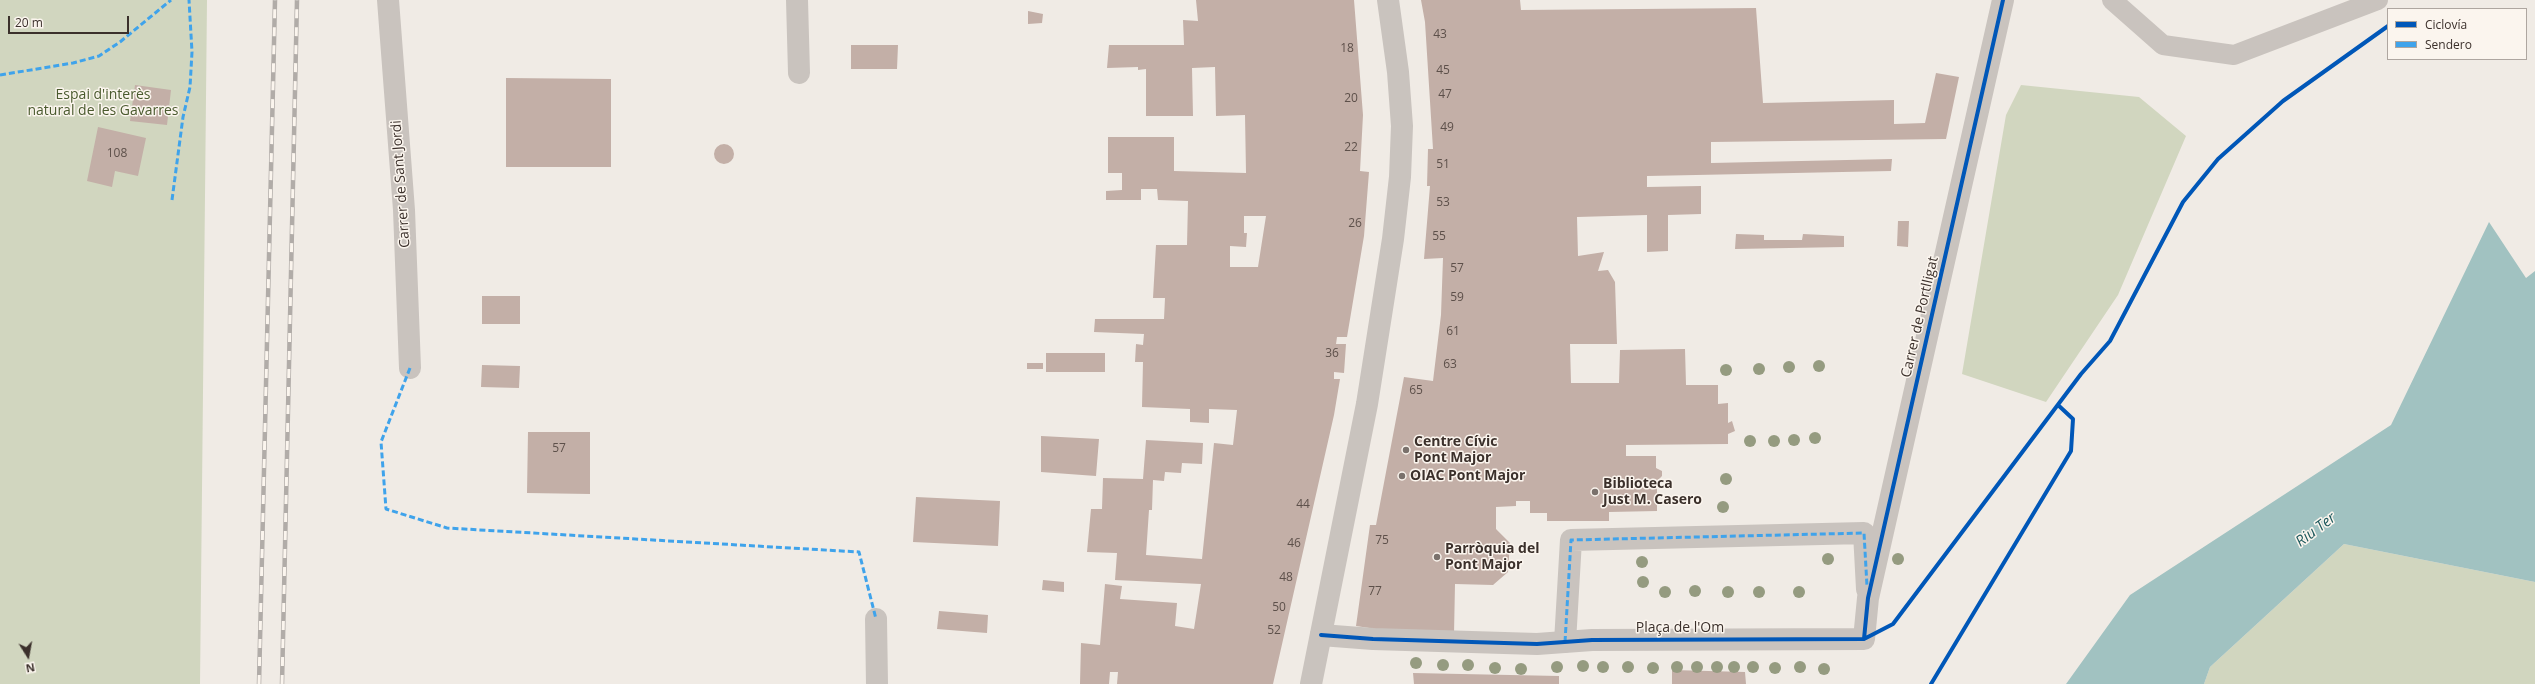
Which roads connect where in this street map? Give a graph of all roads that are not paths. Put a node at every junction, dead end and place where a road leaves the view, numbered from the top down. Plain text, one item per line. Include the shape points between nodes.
1 (388, 0) edge
2 (797, 0) edge
3 (1388, 0) edge
4 (2003, 0) edge
5 (2112, 0) edge
6 (2378, 0) edge
7 (799, 73) dead end
8 (410, 368) dead end
9 (1868, 598) junction
10 (876, 619) dead end
11 (1321, 635) junction
12 (1864, 639) joint
13 (1564, 642) junction
14 (877, 684) edge
15 (1311, 684) edge

1 - 8 street, Carrer de Sant Jordi via 404,210
2 - 7 street
3 - 11 street via 1402,126 1399,185 1367,404
4 - 9 street, Carrer de Portlligat
5 - 6 lane via 2163,45 2234,55
9 - 12 street, Carrer de Portlligat
9 - 13 street via 1864,533 1571,540
10 - 14 street
11 - 13 street, Plaça de l'Om via 1496,643
11 - 15 street
12 - 13 street, Plaça de l'Om

